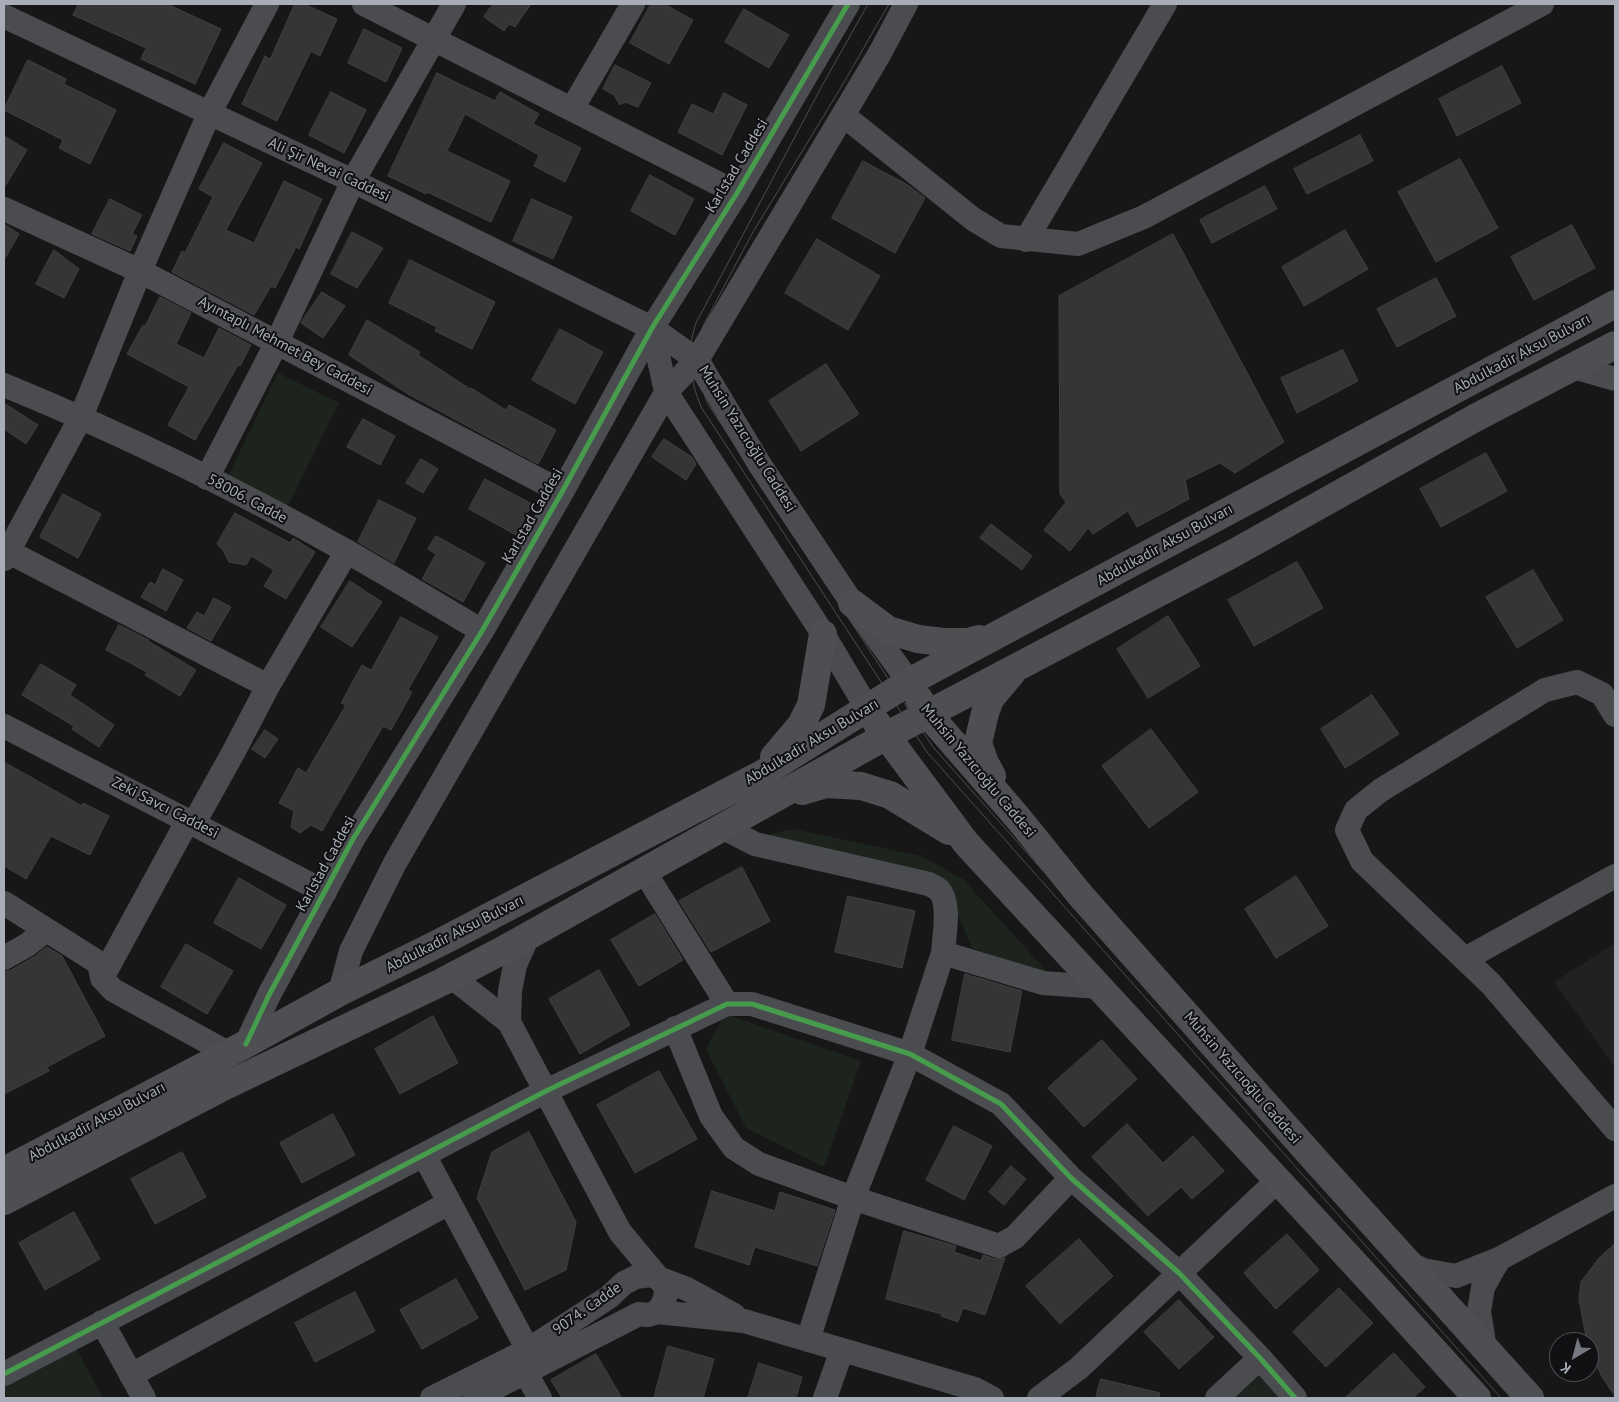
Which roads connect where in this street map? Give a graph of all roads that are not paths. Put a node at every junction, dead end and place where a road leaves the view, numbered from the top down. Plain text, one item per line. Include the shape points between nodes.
1 (268, 4) edge
2 (364, 4) edge
3 (454, 4) edge
4 (633, 4) edge
5 (848, 4) edge
6 (906, 4) edge
7 (1165, 4) edge
8 (1542, 4) edge
9 (4, 16) edge
10 (433, 38) junction
11 (572, 109) junction
12 (209, 114) junction
13 (843, 115) junction
14 (353, 181) junction
15 (737, 193) junction
16 (4, 209) edge
17 (1026, 240) junction
18 (140, 271) junction
19 (1615, 304) edge
20 (652, 328) junction
21 (277, 342) junction
22 (1615, 345) edge
23 (697, 360) junction
24 (1573, 367) junction
25 (1615, 379) edge
26 (4, 385) edge
27 (666, 392) junction
28 (81, 417) junction
29 (207, 478) junction
30 (562, 492) junction
31 (347, 552) junction
32 (6, 555) edge
33 (852, 603) junction
34 (482, 631) junction
35 (1005, 632) junction
36 (823, 634) junction
37 (1017, 667) junction
38 (909, 682) junction
39 (268, 686) junction
40 (867, 708) junction
41 (928, 714) junction
42 (1615, 715) edge
43 (4, 726) edge
44 (886, 736) junction
45 (762, 774) junction
46 (767, 802) junction
47 (1018, 818) junction
48 (191, 822) junction
49 (722, 827) junction
50 (966, 843) junction
51 (644, 870) junction
52 (1615, 876) edge
53 (325, 892) junction
54 (4, 903) edge
55 (46, 930) junction
56 (528, 936) junction
57 (943, 953) junction
58 (4, 958) edge
59 (1465, 959) junction
60 (452, 977) junction
61 (102, 978) junction
62 (1099, 987) junction
63 (340, 992) junction
64 (727, 1004) junction
65 (509, 1022) junction
66 (675, 1028) junction
67 (237, 1049) junction
68 (910, 1054) junction
69 (546, 1091) junction
70 (1615, 1129) edge
71 (424, 1155) junction
72 (4, 1171) edge
73 (1071, 1178) junction
74 (1278, 1180) junction
75 (1615, 1196) edge
76 (853, 1198) junction
77 (4, 1201) edge
78 (449, 1204) junction
79 (620, 1232) junction
80 (1499, 1259) junction
81 (1407, 1262) junction
82 (1179, 1273) junction
83 (660, 1278) junction
84 (624, 1283) junction
85 (648, 1313) junction
86 (744, 1321) junction
87 (102, 1322) junction
88 (808, 1340) junction
89 (1485, 1349) junction
90 (842, 1350) junction
91 (1260, 1358) junction
92 (526, 1361) junction
93 (4, 1374) edge
94 (940, 1389) edge
95 (136, 1391) edge
96 (1468, 1395) edge
97 (432, 1398) edge
98 (476, 1398) edge
99 (540, 1398) edge
100 (826, 1398) edge
101 (992, 1398) edge
102 (1039, 1398) edge
103 (1217, 1398) edge
104 (1295, 1398) edge
105 (1530, 1398) edge

1 - 12 street
2 - 10 street
3 - 10 street
4 - 11 street
5 - 15 street, Karlstad Caddesi
6 - 13 street
7 - 17 street
8 - 17 street via 1144,217 1078,244
9 - 12 street, Ali Şir Nevai Caddesi
10 - 11 street
10 - 14 street
11 - 15 street
12 - 14 street, Ali Şir Nevai Caddesi
12 - 18 street
13 - 17 street via 973,219 1001,236
13 - 23 street
14 - 20 street, Ali Şir Nevai Caddesi
14 - 21 street
15 - 20 street, Karlstad Caddesi
16 - 18 street, Ayıntaplı Mehmet Bey Caddesi
18 - 21 street, Ayıntaplı Mehmet Bey Caddesi
18 - 28 street
19 - 35 main road, Abdulkadir Aksu Bulvarı
20 - 23 street, Muhsin Yazıcıoğlu Caddesi
20 - 27 street
20 - 30 street, Karlstad Caddesi
21 - 29 street
21 - 30 street, Ayıntaplı Mehmet Bey Caddesi
22 - 24 main road, Abdulkadir Aksu Bulvarı
23 - 27 street
23 - 33 street, Muhsin Yazıcıoğlu Caddesi via 760,465
24 - 25 street
24 - 37 main road, Abdulkadir Aksu Bulvarı via 1234,553
26 - 28 street, 58006. Cadde
27 - 36 street
27 - 63 street via 394,863 351,951
28 - 29 street, 58006. Cadde
28 - 32 street
29 - 31 street, 58006. Cadde
30 - 34 street, Karlstad Caddesi
31 - 34 street, 58006. Cadde
31 - 39 street
32 - 39 street
33 - 35 main road via 888,630 918,639 968,642
33 - 38 street, Muhsin Yazıcıoğlu Caddesi
34 - 53 street, Karlstad Caddesi
35 - 38 main road, Abdulkadir Aksu Bulvarı
36 - 40 street
36 - 45 main road via 811,704 801,725
37 - 41 main road, Abdulkadir Aksu Bulvarı
37 - 47 main road via 990,699 978,744 985,763
38 - 40 main road, Abdulkadir Aksu Bulvarı
38 - 41 main road, Muhsin Yazıcıoğlu Caddesi
39 - 48 street via 233,753
40 - 44 main road
40 - 45 main road, Abdulkadir Aksu Bulvarı
41 - 44 main road, Abdulkadir Aksu Bulvarı
41 - 47 main road, Muhsin Yazıcıoğlu Caddesi
42 - 59 street via 1602,694 1577,682 1545,690 1381,790 1356,810 1347,830 1362,861
43 - 48 street, Zeki Savcı Caddesi
44 - 46 main road, Abdulkadir Aksu Bulvarı
44 - 50 main road
45 - 63 main road, Abdulkadir Aksu Bulvarı
46 - 49 main road, Abdulkadir Aksu Bulvarı
46 - 50 main road via 826,784 861,786 890,794
47 - 81 main road, Muhsin Yazıcıoğlu Caddesi via 1094,911
48 - 53 street, Zeki Savcı Caddesi
48 - 61 street
49 - 51 main road, Abdulkadir Aksu Bulvarı
49 - 57 street via 755,844 929,884 939,890 945,903
50 - 62 main road
51 - 56 main road, Abdulkadir Aksu Bulvarı
51 - 64 street
52 - 59 street
53 - 67 street, Karlstad Caddesi
54 - 55 street
55 - 58 street via 27,946
55 - 61 street via 99,963
56 - 60 main road, Abdulkadir Aksu Bulvarı
56 - 65 street via 515,965
57 - 62 street via 1043,983
57 - 68 street
59 - 70 street via 1491,984
60 - 65 street
60 - 77 main road, Abdulkadir Aksu Bulvarı via 219,1089
61 - 67 street via 113,990
62 - 74 main road
63 - 67 main road, Abdulkadir Aksu Bulvarı
64 - 66 street
64 - 68 street via 752,1004
65 - 69 street
66 - 69 street
66 - 76 street via 711,1116 734,1148 759,1164
67 - 72 main road, Abdulkadir Aksu Bulvarı
68 - 73 street via 1002,1104
68 - 76 street
69 - 71 street
69 - 79 street
71 - 78 street
71 - 87 street
73 - 76 street via 1015,1237 999,1246
73 - 82 street
74 - 82 street
74 - 96 main road
75 - 80 street
76 - 88 street
78 - 92 street
78 - 95 street
79 - 83 street
79 - 84 street via 625,1260
80 - 81 street via 1456,1276 1423,1270
80 - 89 street via 1483,1287 1479,1311
81 - 89 main road, Muhsin Yazıcıoğlu Caddesi
82 - 91 street
82 - 102 street via 1079,1368
83 - 84 street, 9074. Cadde via 650,1275
83 - 85 street via 667,1294 664,1303
83 - 86 street, 9074. Cadde via 687,1289
84 - 85 street via 626,1300 632,1309
84 - 92 street, 9074. Cadde
85 - 86 street, 9074. Cadde
85 - 92 street, 9074. Cadde
86 - 88 street, 9074. Cadde
87 - 93 street
87 - 95 street
88 - 90 street, 9074. Cadde
89 - 105 main road, Muhsin Yazıcıoğlu Caddesi
90 - 94 street, 9074. Cadde
90 - 100 street
91 - 103 street
91 - 104 street
92 - 97 street, 9074. Cadde
92 - 98 street, 9074. Cadde
92 - 99 street
94 - 101 street, 9074. Cadde via 975,1389

